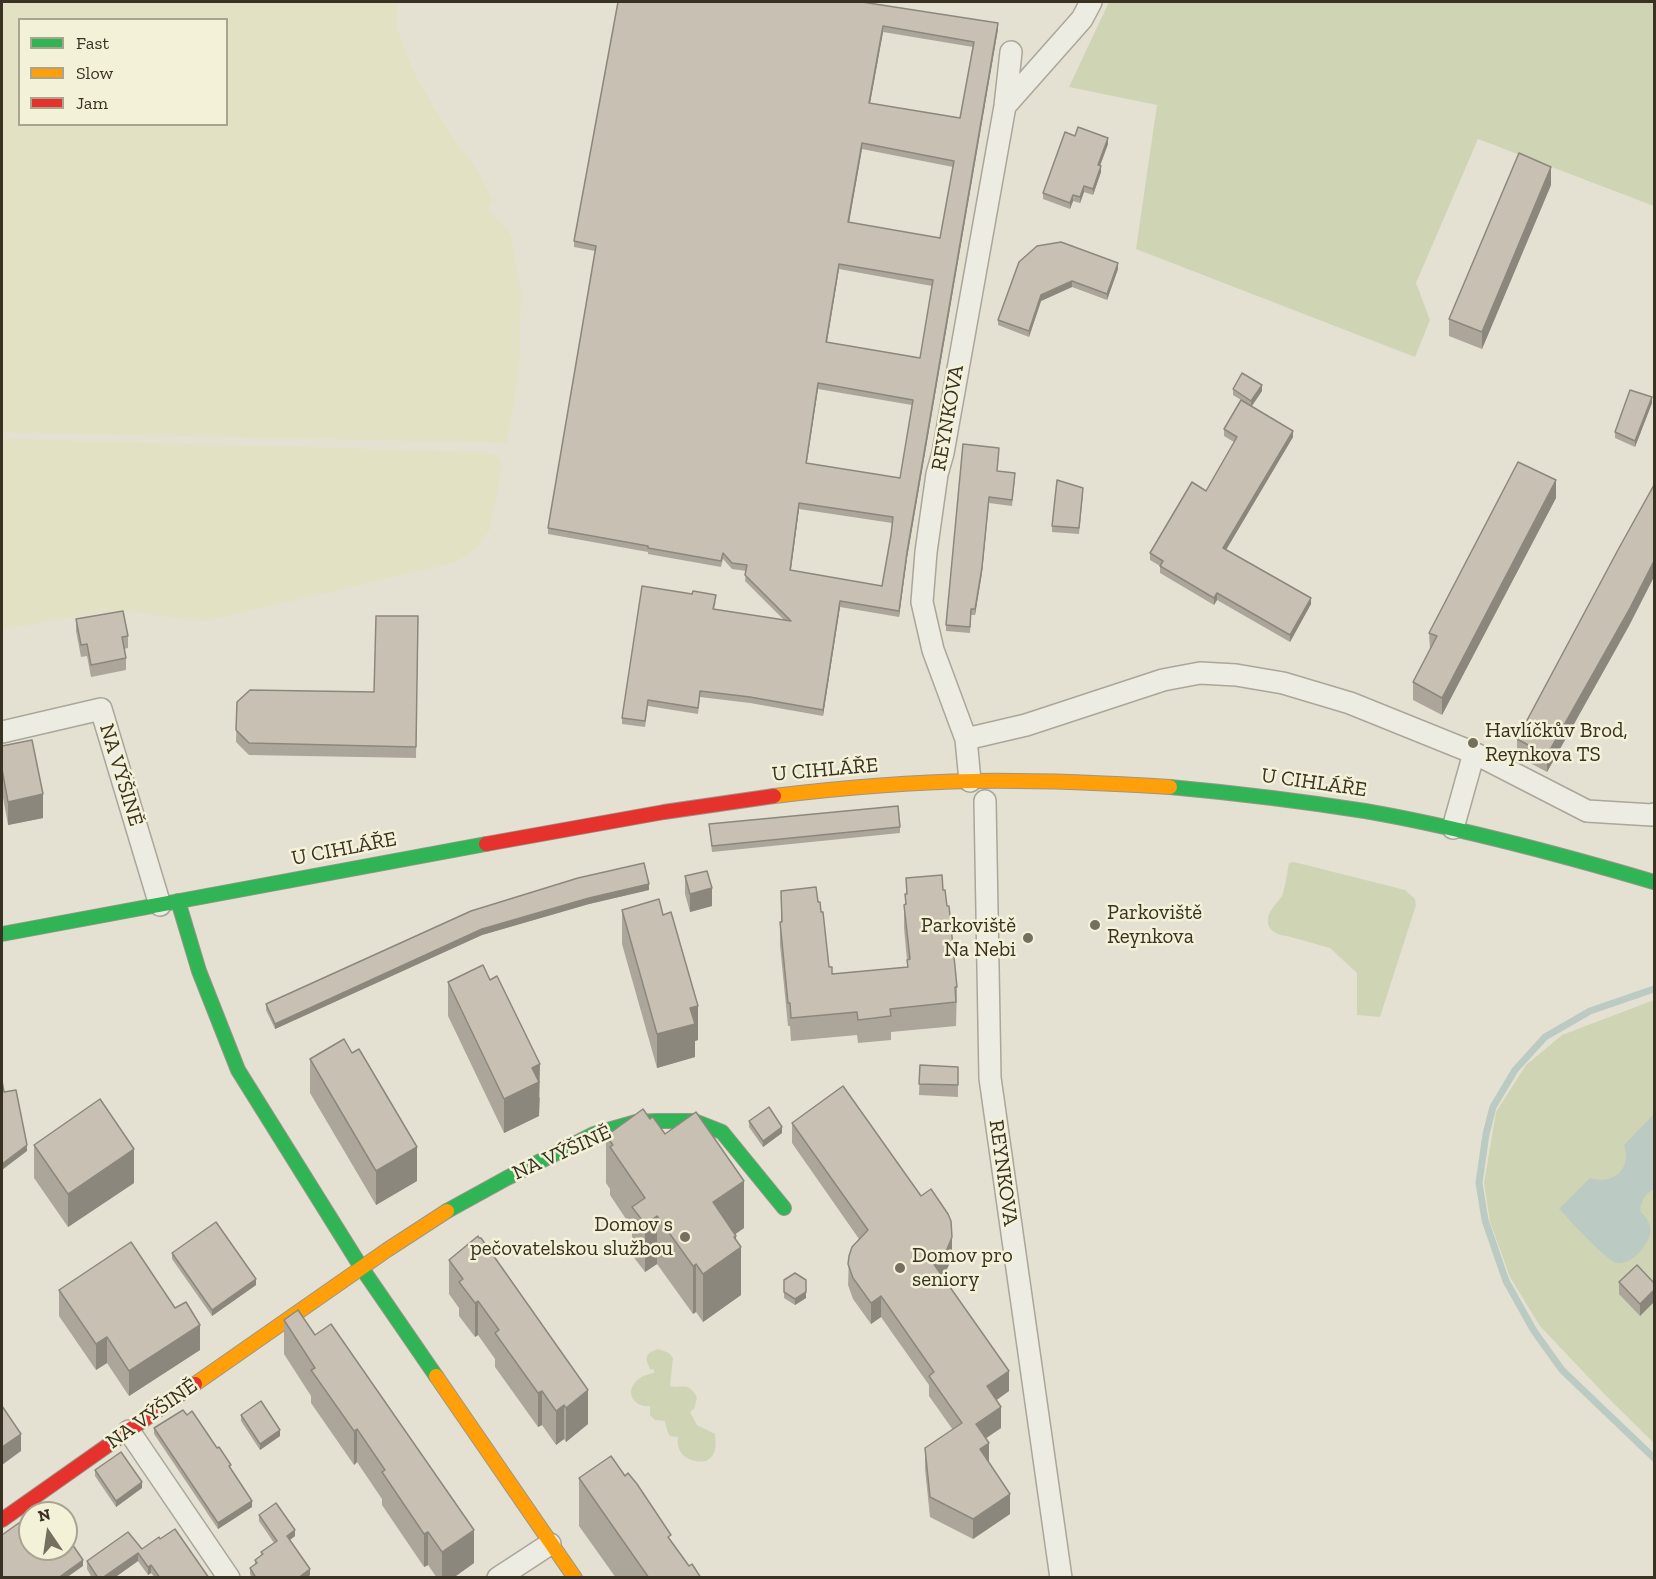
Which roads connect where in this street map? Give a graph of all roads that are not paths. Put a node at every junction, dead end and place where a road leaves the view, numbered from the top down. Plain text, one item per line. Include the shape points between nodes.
1 (1091, 2) edge
2 (1011, 52) dead end
3 (1005, 106) junction
4 (2, 732) edge
5 (966, 739) junction
6 (1473, 753) junction
7 (970, 781) junction
8 (985, 801) dead end
9 (1654, 814) edge
10 (1453, 828) junction
11 (1654, 882) edge
12 (169, 903) junction
13 (2, 934) edge
14 (784, 1208) dead end
15 (361, 1267) junction
16 (129, 1431) junction
17 (2, 1520) edge
18 (550, 1544) junction
19 (229, 1578) edge
20 (498, 1578) edge
21 (575, 1578) edge
22 (1060, 1578) edge

1 - 3 street via 1082,19
2 - 3 street, REYNKOVA
3 - 5 street, REYNKOVA via 937,474 922,602 933,650
4 - 12 street, NA VÝŠINĚ via 101,709
5 - 6 street via 1026,725 1162,680 1216,673 1261,678 1315,692
5 - 7 street, REYNKOVA
6 - 9 street via 1587,811
6 - 10 street
7 - 10 street, U CIHLÁŘE via 1177,788 1323,804
7 - 12 street, U CIHLÁŘE via 835,789 695,806
8 - 22 street, REYNKOVA via 990,1078
10 - 11 street, U CIHLÁŘE
12 - 13 street, U CIHLÁŘE
12 - 15 street, NA VÝŠINĚ via 238,1070
14 - 15 street, NA VÝŠINĚ via 722,1132 694,1121 636,1122 594,1134 507,1178 455,1206
15 - 16 street, NA VÝŠINĚ
15 - 18 street, NA VÝŠINĚ
16 - 17 street, NA VÝŠINĚ
16 - 19 street
18 - 20 street
18 - 21 street, NA VÝŠINĚ

